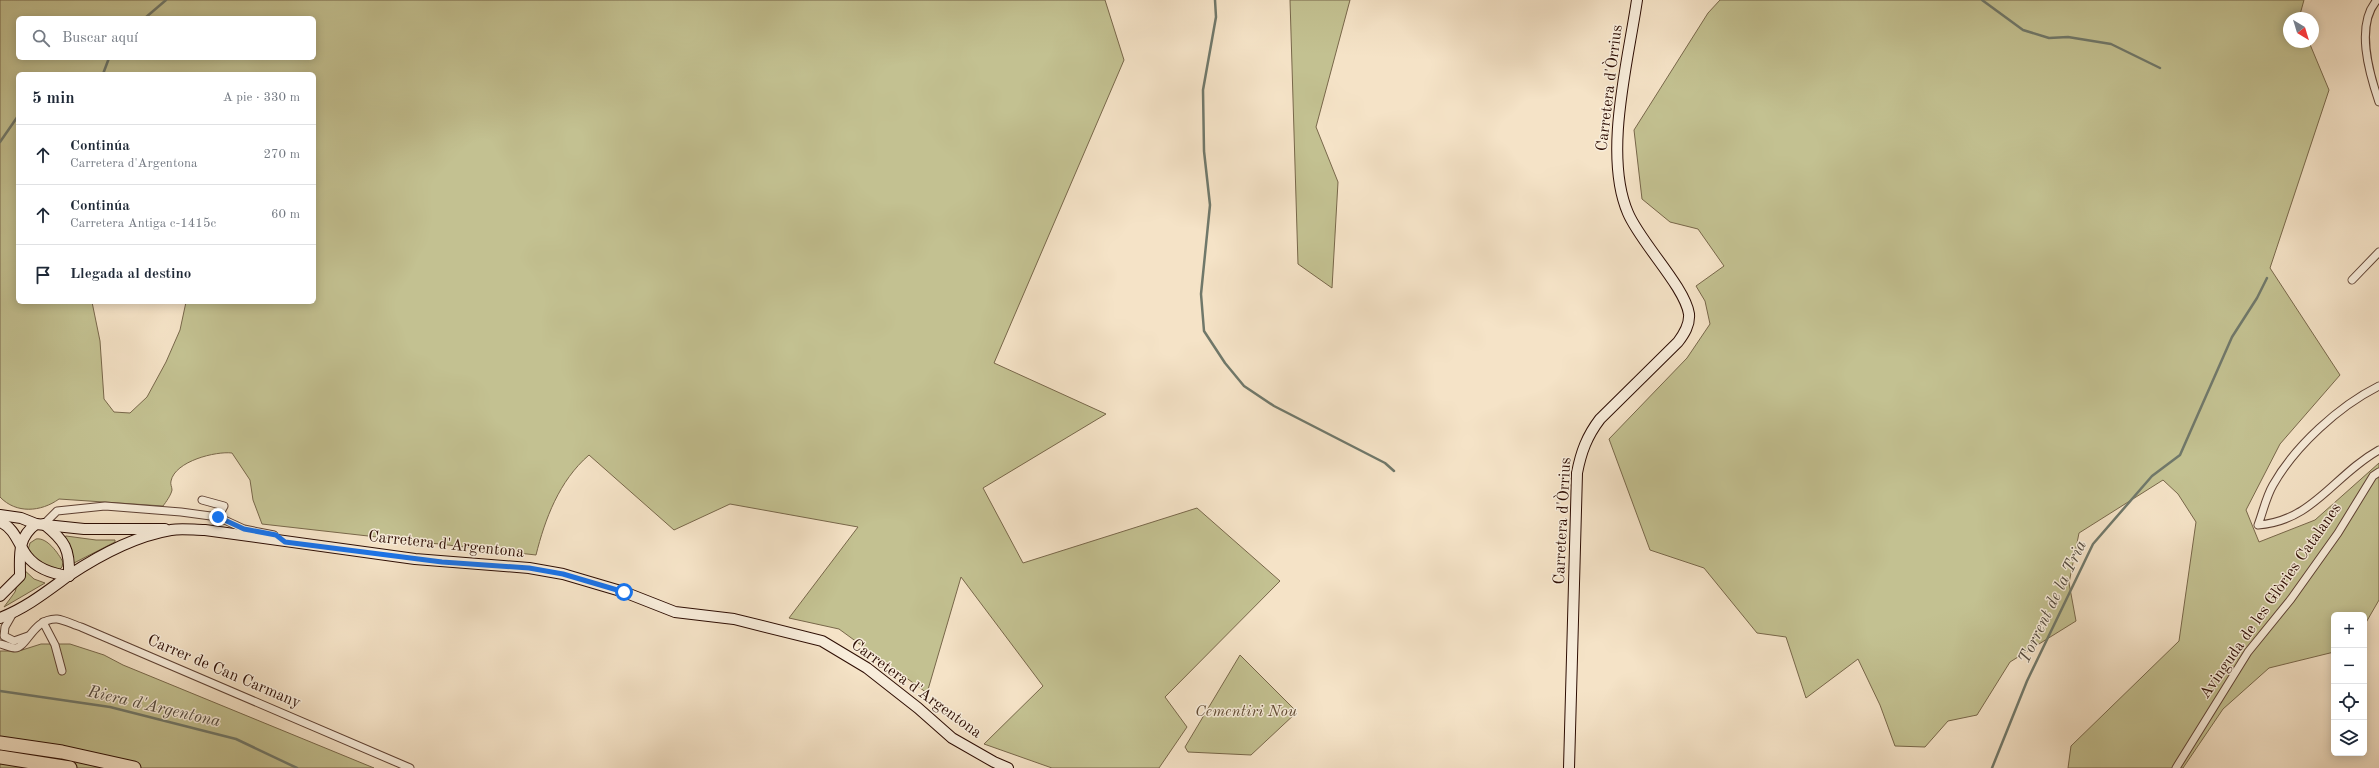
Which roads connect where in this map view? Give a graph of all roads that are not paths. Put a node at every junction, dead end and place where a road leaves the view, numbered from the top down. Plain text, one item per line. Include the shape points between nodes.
1 (1636, 0) edge
2 (2376, 0) edge
3 (2379, 102) edge
4 (2379, 252) edge
5 (2352, 280) dead end
6 (2379, 386) edge
7 (2379, 450) edge
8 (2379, 472) edge
9 (202, 500) dead end
10 (0, 515) edge
11 (218, 517) junction
12 (0, 522) edge
13 (40, 524) junction
14 (171, 530) junction
15 (285, 542) junction
16 (21, 546) junction
17 (69, 576) junction
18 (0, 596) edge
19 (13, 613) junction
20 (0, 618) edge
21 (43, 622) junction
22 (28, 636) junction
23 (0, 644) edge
24 (62, 671) dead end
25 (0, 743) edge
26 (0, 757) edge
27 (70, 768) edge
28 (134, 768) edge
29 (410, 768) edge
30 (1008, 768) edge
31 (1569, 768) edge
32 (2176, 768) edge

1 - 31 street, Carretera d'Òrrius via 1619,122 1616,156 1618,182 1627,212 1680,295 1689,316 1684,333 1678,342 1600,419 1590,432 1580,456 1577,473
2 - 3 street via 2370,7 2367,21 2366,61
4 - 5 street
6 - 7 street via 2342,407 2304,444 2273,485 2258,525 2274,524 2301,513 2358,463
8 - 32 street, Avinguda de les Glòries Catalanes via 2373,476 2338,533 2291,599 2248,652
9 - 11 street via 224,506
10 - 13 street
11 - 13 street via 104,506 56,511
11 - 15 street via 244,529 276,535
12 - 16 street via 15,534
13 - 14 street via 84,529
13 - 16 street via 26,531
13 - 17 street via 65,545 70,557
14 - 15 street, Carretera d'Argentona via 205,530
14 - 17 street, Carretera d'Argentona via 110,551
15 - 30 street, Carretera d'Argentona via 442,562 529,568 624,592 675,612 734,619 822,641 867,668 952,738
16 - 17 street via 35,564 55,574
16 - 18 street via 20,576
17 - 19 street, Carretera d'Argentona
19 - 20 street, Carretera d'Argentona
19 - 22 street via 4,636 14,641
21 - 22 street
21 - 24 street via 55,646
21 - 29 street, Carrer de Can Carmany via 57,619 82,627
22 - 23 street via 22,646 15,648
25 - 28 highway via 62,752
26 - 27 highway

